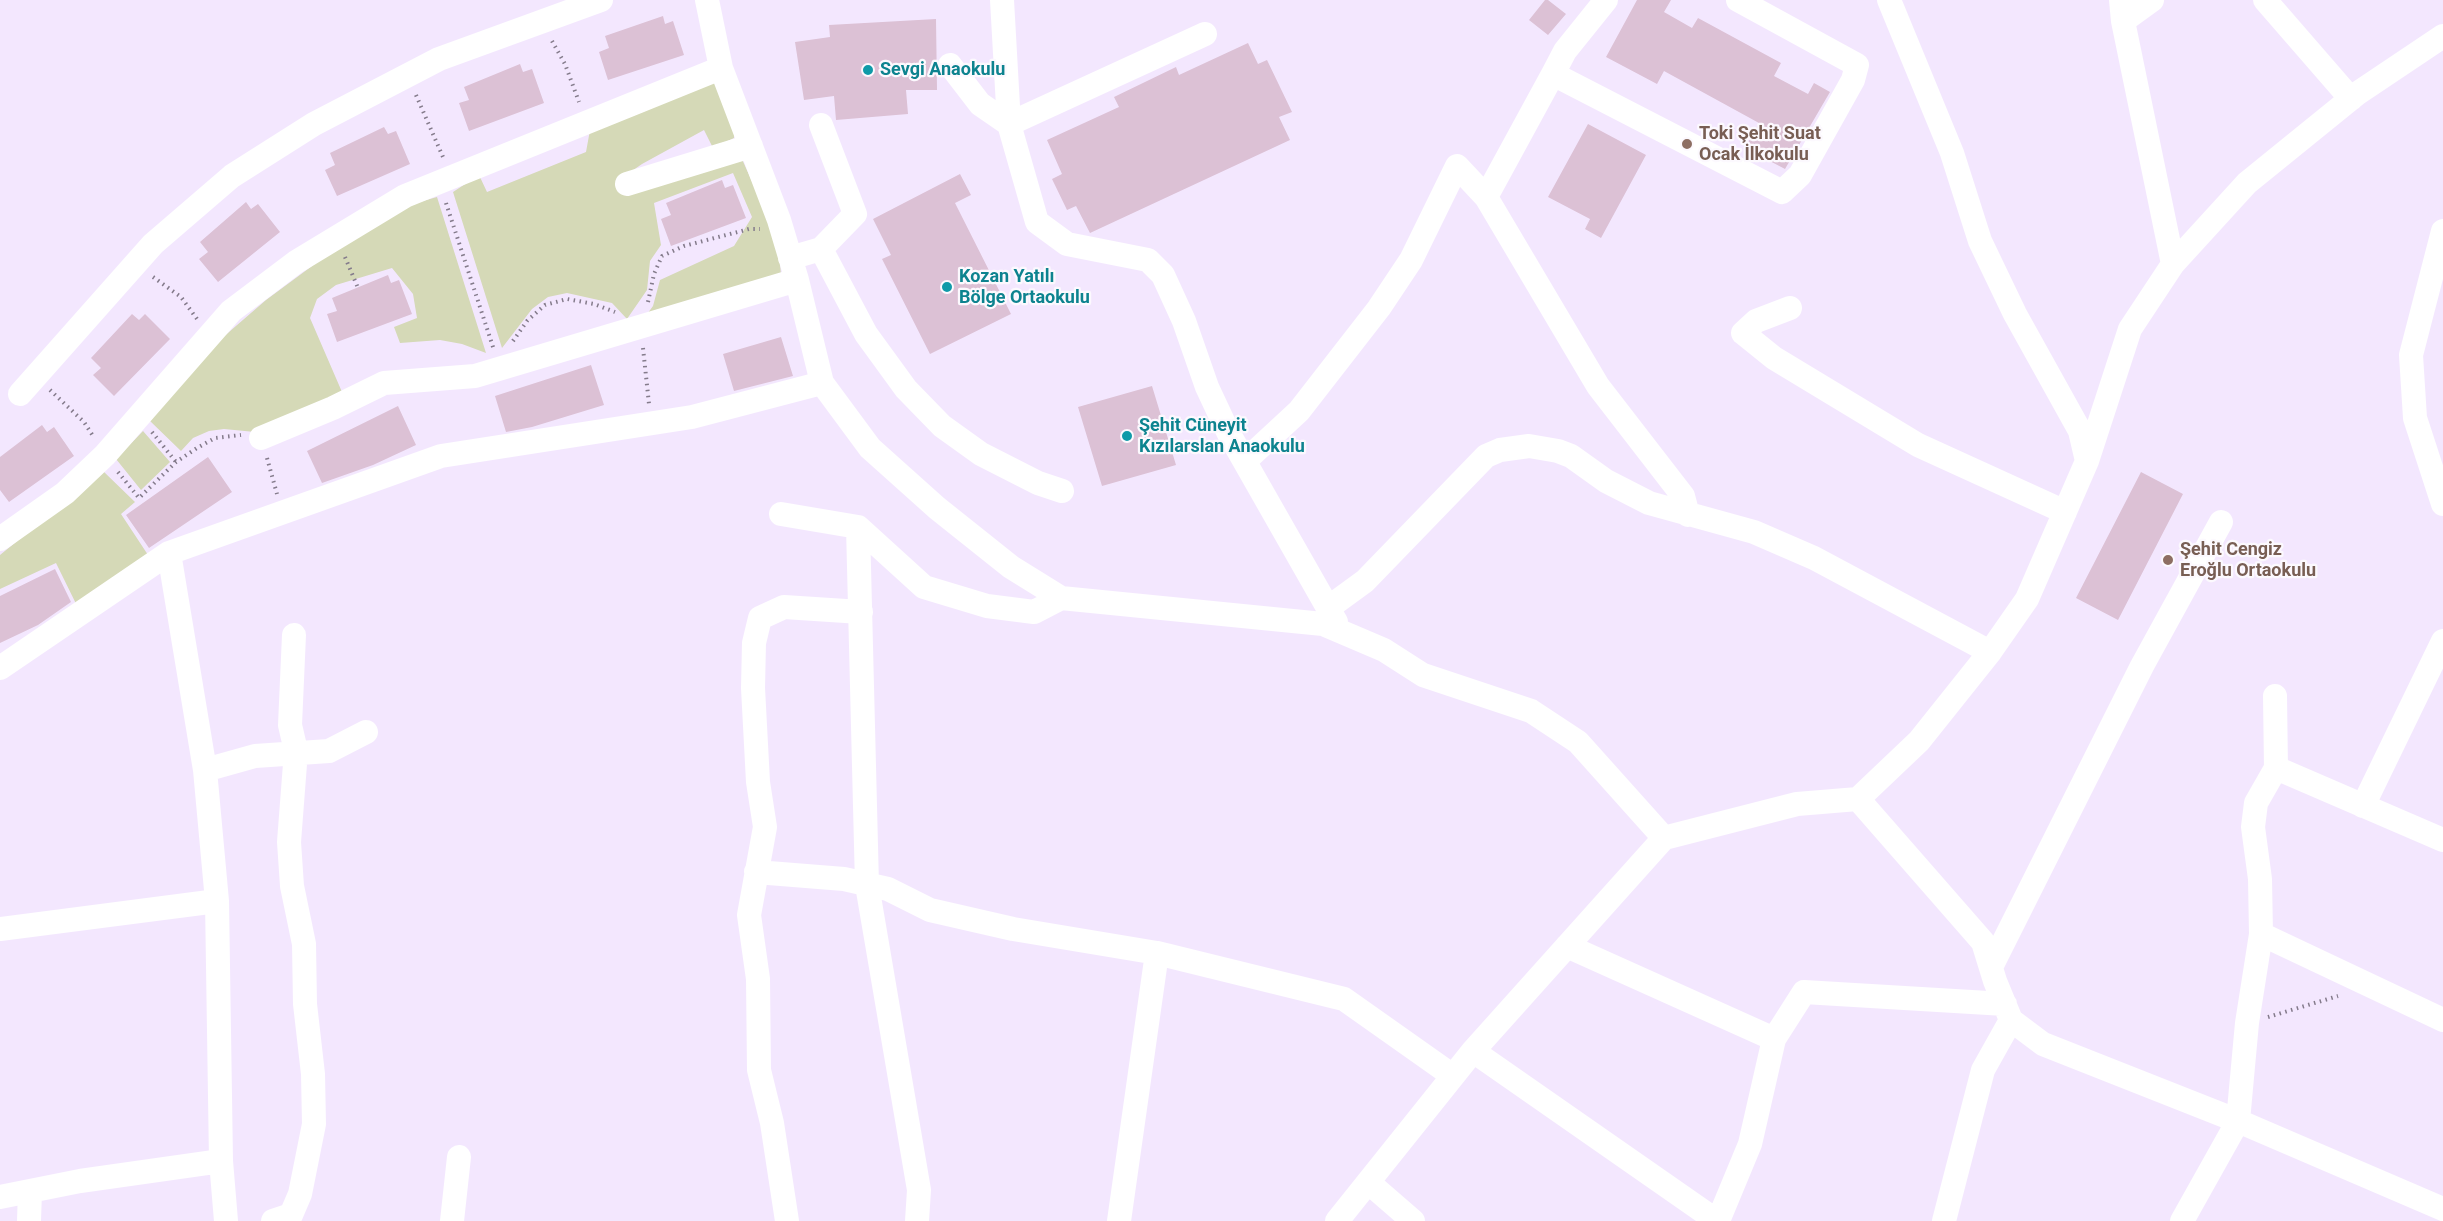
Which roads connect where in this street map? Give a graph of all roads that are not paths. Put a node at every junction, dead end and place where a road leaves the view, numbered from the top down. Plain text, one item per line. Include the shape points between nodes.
1 (601, 0) edge
2 (707, 0) edge
3 (1002, 0) edge
4 (1606, 0) edge
5 (1738, 0) edge
6 (1889, 0) edge
7 (2152, 0) edge
8 (2265, 0) edge
9 (2122, 11) edge
10 (1205, 34) dead end
11 (2443, 36) edge
12 (950, 65) dead end
13 (721, 69) junction
14 (1553, 74) junction
15 (2351, 99) junction
16 (1009, 124) junction
17 (821, 125) dead end
18 (751, 146) junction
19 (627, 184) dead end
20 (1486, 197) junction
21 (2443, 231) edge
22 (821, 249) junction
23 (2173, 264) junction
24 (794, 269) junction
25 (1790, 308) dead end
26 (822, 384) junction
27 (28, 386) road end
28 (261, 438) road end
29 (1245, 461) junction
30 (2088, 461) junction
31 (1062, 490) dead end
32 (2443, 504) edge
33 (2065, 512) junction
34 (781, 514) dead end
35 (1688, 515) junction
36 (2221, 522) dead end
37 (858, 527) junction
38 (0, 539) edge
39 (169, 553) junction
40 (1061, 598) junction
41 (1328, 608) junction
42 (861, 612) junction
43 (1341, 632) junction
44 (294, 635) dead end
45 (2443, 641) edge
46 (1990, 652) junction
47 (0, 668) edge
48 (2275, 696) dead end
49 (366, 732) dead end
50 (296, 752) junction
51 (2276, 768) junction
52 (205, 770) junction
53 (1858, 799) junction
54 (2363, 806) junction
55 (1664, 838) junction
56 (2443, 840) edge
57 (756, 872) junction
58 (867, 885) junction
59 (217, 901) junction
60 (0, 929) edge
61 (2260, 934) junction
62 (1567, 946) junction
63 (1157, 953) junction
64 (1991, 967) junction
65 (2008, 1012) junction
66 (2443, 1020) edge
67 (1774, 1039) junction
68 (1473, 1051) junction
69 (1453, 1076) junction
70 (2238, 1120) junction
71 (459, 1157) dead end
72 (221, 1161) junction
73 (1368, 1182) junction
74 (30, 1191) junction
75 (0, 1197) edge
76 (2443, 1209) edge
77 (30, 1221) edge
78 (226, 1221) edge
79 (273, 1221) edge
80 (452, 1221) edge
81 (787, 1221) edge
82 (917, 1221) edge
83 (1119, 1221) edge
84 (1336, 1221) edge
85 (1413, 1221) edge
86 (1718, 1221) edge
87 (1944, 1221) edge
88 (2182, 1221) edge

1 - 27 street via 439,59 314,124 232,176 153,244
2 - 13 street
3 - 16 street
4 - 14 street via 1565,51
5 - 14 street via 1857,65 1853,80 1800,175 1782,192
6 - 30 street via 1952,153 1980,241 2015,314 2080,431
7 - 9 street
8 - 15 street
9 - 23 street
10 - 16 street
11 - 15 street
12 - 16 street via 981,104
13 - 18 street
13 - 38 street via 405,196 296,262 231,311 105,455 65,493
14 - 20 street
15 - 23 street via 2247,183
16 - 29 street via 1037,222 1067,244 1148,260 1163,275 1208,387
17 - 22 street via 855,214
18 - 19 street
18 - 24 street
20 - 29 street via 1457,166 1411,260 1373,317 1299,411
20 - 35 street via 1598,386 1683,496
21 - 32 street via 2411,355 2415,418
22 - 24 street
22 - 31 street via 866,334 906,389 942,426 981,454 1038,483
23 - 30 street via 2130,328
24 - 26 street
24 - 28 street via 631,330 475,376 384,383
25 - 33 street via 1756,321 1743,333 1774,358 1918,445
26 - 39 street via 682,419 441,456
26 - 40 street via 870,448 929,501 1011,567
29 - 41 street
30 - 33 street
33 - 46 street via 2027,599
34 - 37 street
35 - 41 street via 1630,494 1558,451 1529,446 1500,450 1486,456 1365,580
35 - 46 street via 1754,532 1814,558
36 - 64 street via 2142,666
37 - 40 street via 924,587 987,606 1034,612
37 - 42 street
39 - 47 street
39 - 52 street
40 - 43 street via 1323,624
41 - 43 street
42 - 57 street via 784,607 760,618 754,644 753,688 758,782 765,828
42 - 58 street
43 - 55 street via 1384,650 1423,675 1531,711 1578,742
44 - 50 street via 290,725
45 - 54 street
46 - 53 street via 1918,741
48 - 51 street
49 - 50 street via 329,751
50 - 52 street via 255,756
50 - 79 street via 289,842 292,886 304,944 314,1124 300,1194 291,1215
51 - 54 street
51 - 61 street via 2256,803 2253,827 2260,879
52 - 59 street
53 - 55 street via 1797,804
53 - 64 street via 1983,942
54 - 56 street
55 - 62 street
57 - 58 street via 844,879
57 - 81 street via 749,915 758,979 759,1070 772,1123
58 - 63 street via 888,890 930,910 1013,929
58 - 82 street via 919,1190
59 - 60 street
59 - 72 street
61 - 66 street
61 - 70 street
62 - 67 street
62 - 68 street
63 - 69 street via 1344,999
63 - 83 street
64 - 65 street
65 - 67 street via 1803,992
65 - 70 street via 2043,1044
65 - 87 street via 1983,1070
67 - 86 street via 1750,1144
68 - 69 street
68 - 86 street
69 - 73 street
70 - 76 street
70 - 88 street
71 - 80 street
72 - 74 street
72 - 78 street
73 - 84 street
73 - 85 street
74 - 75 street
74 - 77 street

